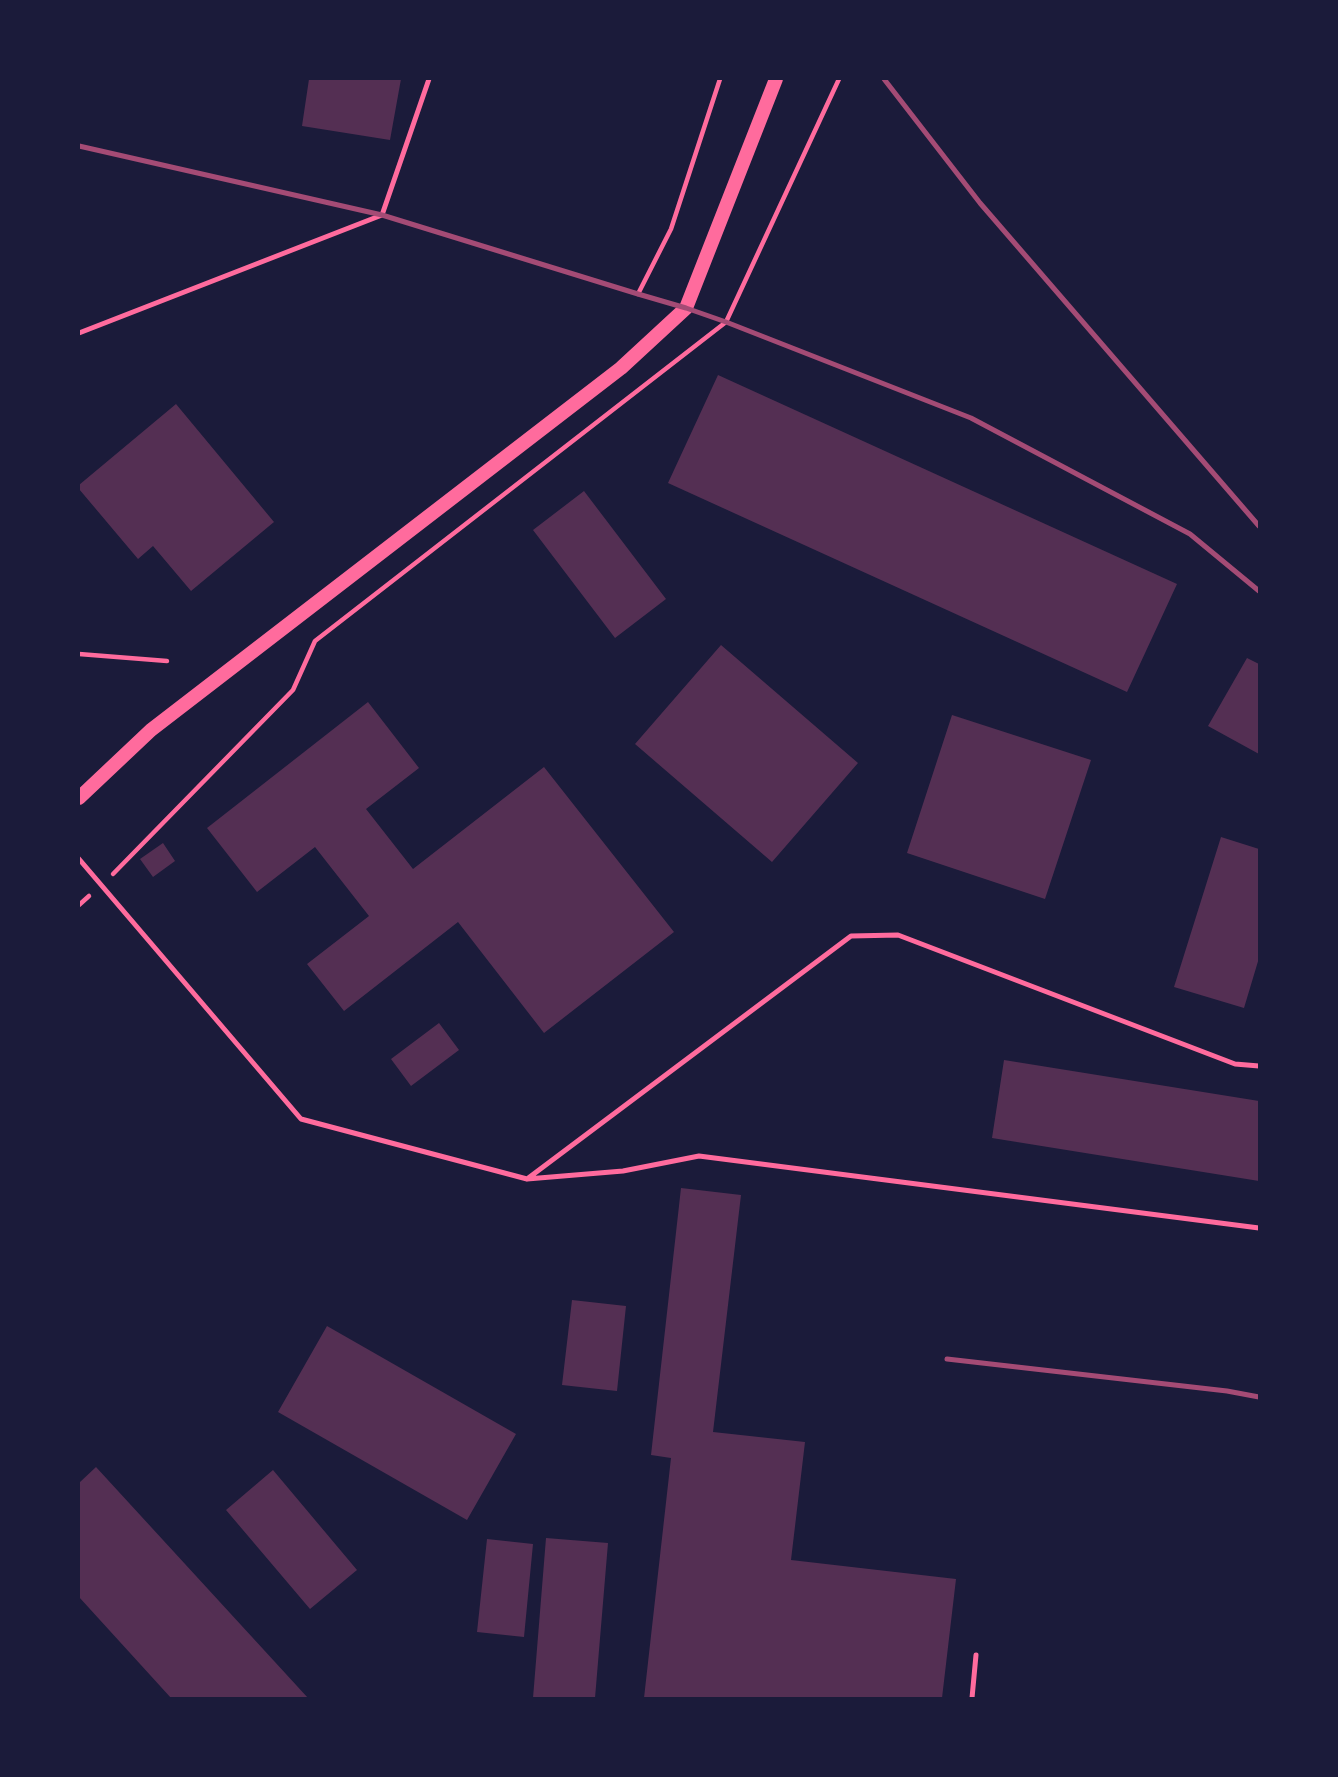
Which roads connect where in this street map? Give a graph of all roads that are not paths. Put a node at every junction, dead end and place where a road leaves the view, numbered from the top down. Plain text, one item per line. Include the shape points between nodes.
1 (429, 79) edge
2 (776, 79) edge
3 (79, 333) edge
4 (79, 798) edge
5 (79, 859) edge
6 (1259, 1066) edge
7 (527, 1179) junction
8 (1259, 1228) edge
9 (976, 1656) dead end
10 (972, 1698) edge

1 - 3 lane via 382,215
2 - 4 main road via 687,308 621,368 151,730
5 - 7 lane via 301,1119
6 - 7 lane via 1235,1064 898,935 851,936
7 - 8 lane via 623,1171 699,1156
9 - 10 lane

